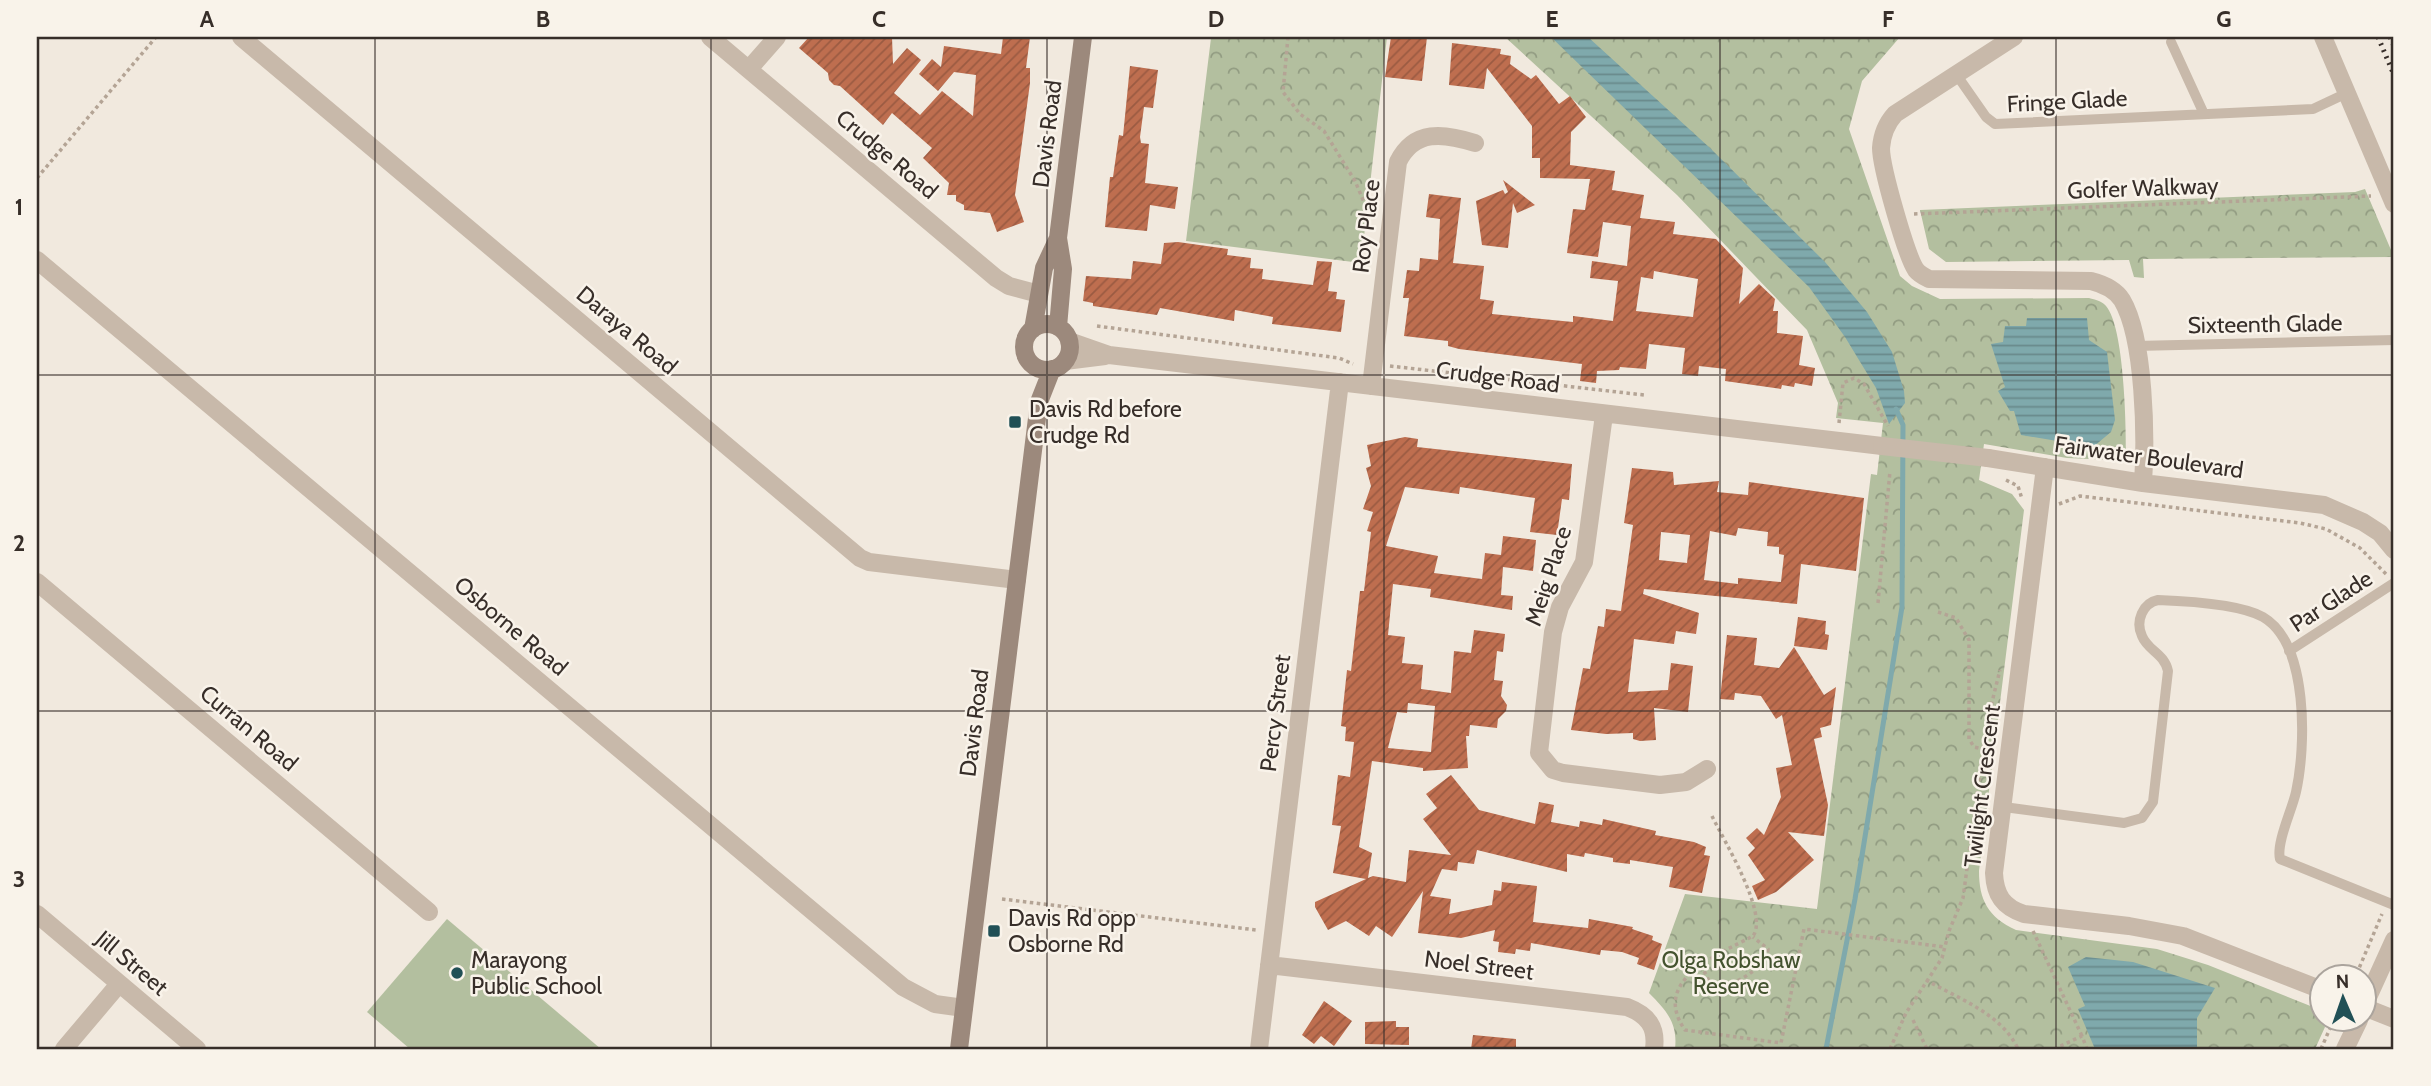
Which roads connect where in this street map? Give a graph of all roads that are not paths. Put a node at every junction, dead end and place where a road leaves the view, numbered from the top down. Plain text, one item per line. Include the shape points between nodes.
1 (241, 37) edge
2 (710, 37) edge
3 (777, 37) edge
4 (1083, 37) edge
5 (2014, 37) edge
6 (2323, 37) edge
7 (2171, 42) dead end
8 (749, 69) junction
9 (1956, 74) junction
10 (2347, 93) junction
11 (2204, 114) junction
12 (1475, 143) dead end
13 (2392, 200) edge
14 (1059, 238) junction
15 (37, 260) edge
16 (1039, 294) junction
17 (1033, 329) junction
18 (1064, 334) junction
19 (2394, 340) edge
20 (2135, 346) junction
21 (1109, 355) junction
22 (1031, 363) junction
23 (1058, 365) junction
24 (1340, 382) junction
25 (1371, 386) junction
26 (1039, 402) junction
27 (1604, 415) junction
28 (1882, 446) joint
29 (2045, 467) junction
30 (2143, 483) junction
31 (2387, 528) edge
32 (2394, 550) edge
33 (1017, 580) junction
34 (37, 582) edge
35 (2394, 583) edge
36 (2289, 651) junction
37 (1707, 769) dead end
38 (2004, 807) junction
39 (2391, 904) edge
40 (429, 912) dead end
41 (37, 914) edge
42 (2394, 940) edge
43 (1269, 965) junction
44 (2378, 976) edge
45 (119, 984) junction
46 (2308, 985) edge
47 (964, 1008) junction
48 (64, 1049) edge
49 (197, 1049) edge
50 (959, 1049) edge
51 (1259, 1049) edge
52 (1654, 1049) edge

1 - 33 street, Daraya Road via 860,558
2 - 8 street, Crudge Road
3 - 8 street
4 - 14 street, Davis Road
5 - 9 street
6 - 10 street
7 - 11 lane
8 - 16 street, Crudge Road via 996,278
9 - 11 lane, Fringe Glade via 1995,124
9 - 20 street via 1886,124 1881,152 1917,272 1929,279 2091,281 2104,285 2123,301
10 - 11 lane, Fringe Glade via 2313,109
10 - 13 street
12 - 25 street, Roy Place via 1444,135 1426,136 1413,141 1398,162
14 - 16 street, Davis Road via 1044,268
14 - 18 street, Davis Road
15 - 47 street, Osborne Road via 903,987 935,1004
16 - 17 street, Davis Road
17 - 18 street via 1047,324
17 - 22 street via 1024,349
18 - 21 street, Crudge Road
18 - 23 street via 1069,355
19 - 20 lane, Sixteenth Glade
20 - 30 street via 2143,400
21 - 23 street, Crudge Road
21 - 24 street, Crudge Road
22 - 23 street via 1037,368
22 - 26 street, Davis Road
23 - 26 street, Davis Road
24 - 25 street, Crudge Road
24 - 43 street, Percy Street
25 - 27 street, Crudge Road
26 - 33 street, Davis Road
27 - 28 street, Crudge Road
27 - 37 street, Meig Place via 1584,562 1560,607 1553,632 1533,758 1563,773 1660,785 1686,782
28 - 29 street, Fairwater Boulevard, bridge
29 - 30 street, Fairwater Boulevard
29 - 38 street, Twilight Crescent
30 - 31 street, Fairwater Boulevard via 2324,505
31 - 32 street, Fairwater Boulevard
33 - 47 street, Davis Road
34 - 40 street, Curran Road
35 - 36 lane, Par Glade
36 - 38 lane via 2274,625 2255,613 2151,601 2142,611 2140,632 2162,655 2168,671 2151,808 2137,820 2124,823
36 - 39 lane via 2300,694 2302,750 2295,798 2278,848 2280,859
38 - 46 street, Twilight Crescent via 1995,884 1998,895 2012,910 2183,936
41 - 45 street, Jill Street
42 - 44 street
43 - 51 street, Percy Street
43 - 52 street, Noel Street via 1627,1007 1647,1018 1654,1028
45 - 48 street
45 - 49 street, Jill Street
47 - 50 street, Davis Road

